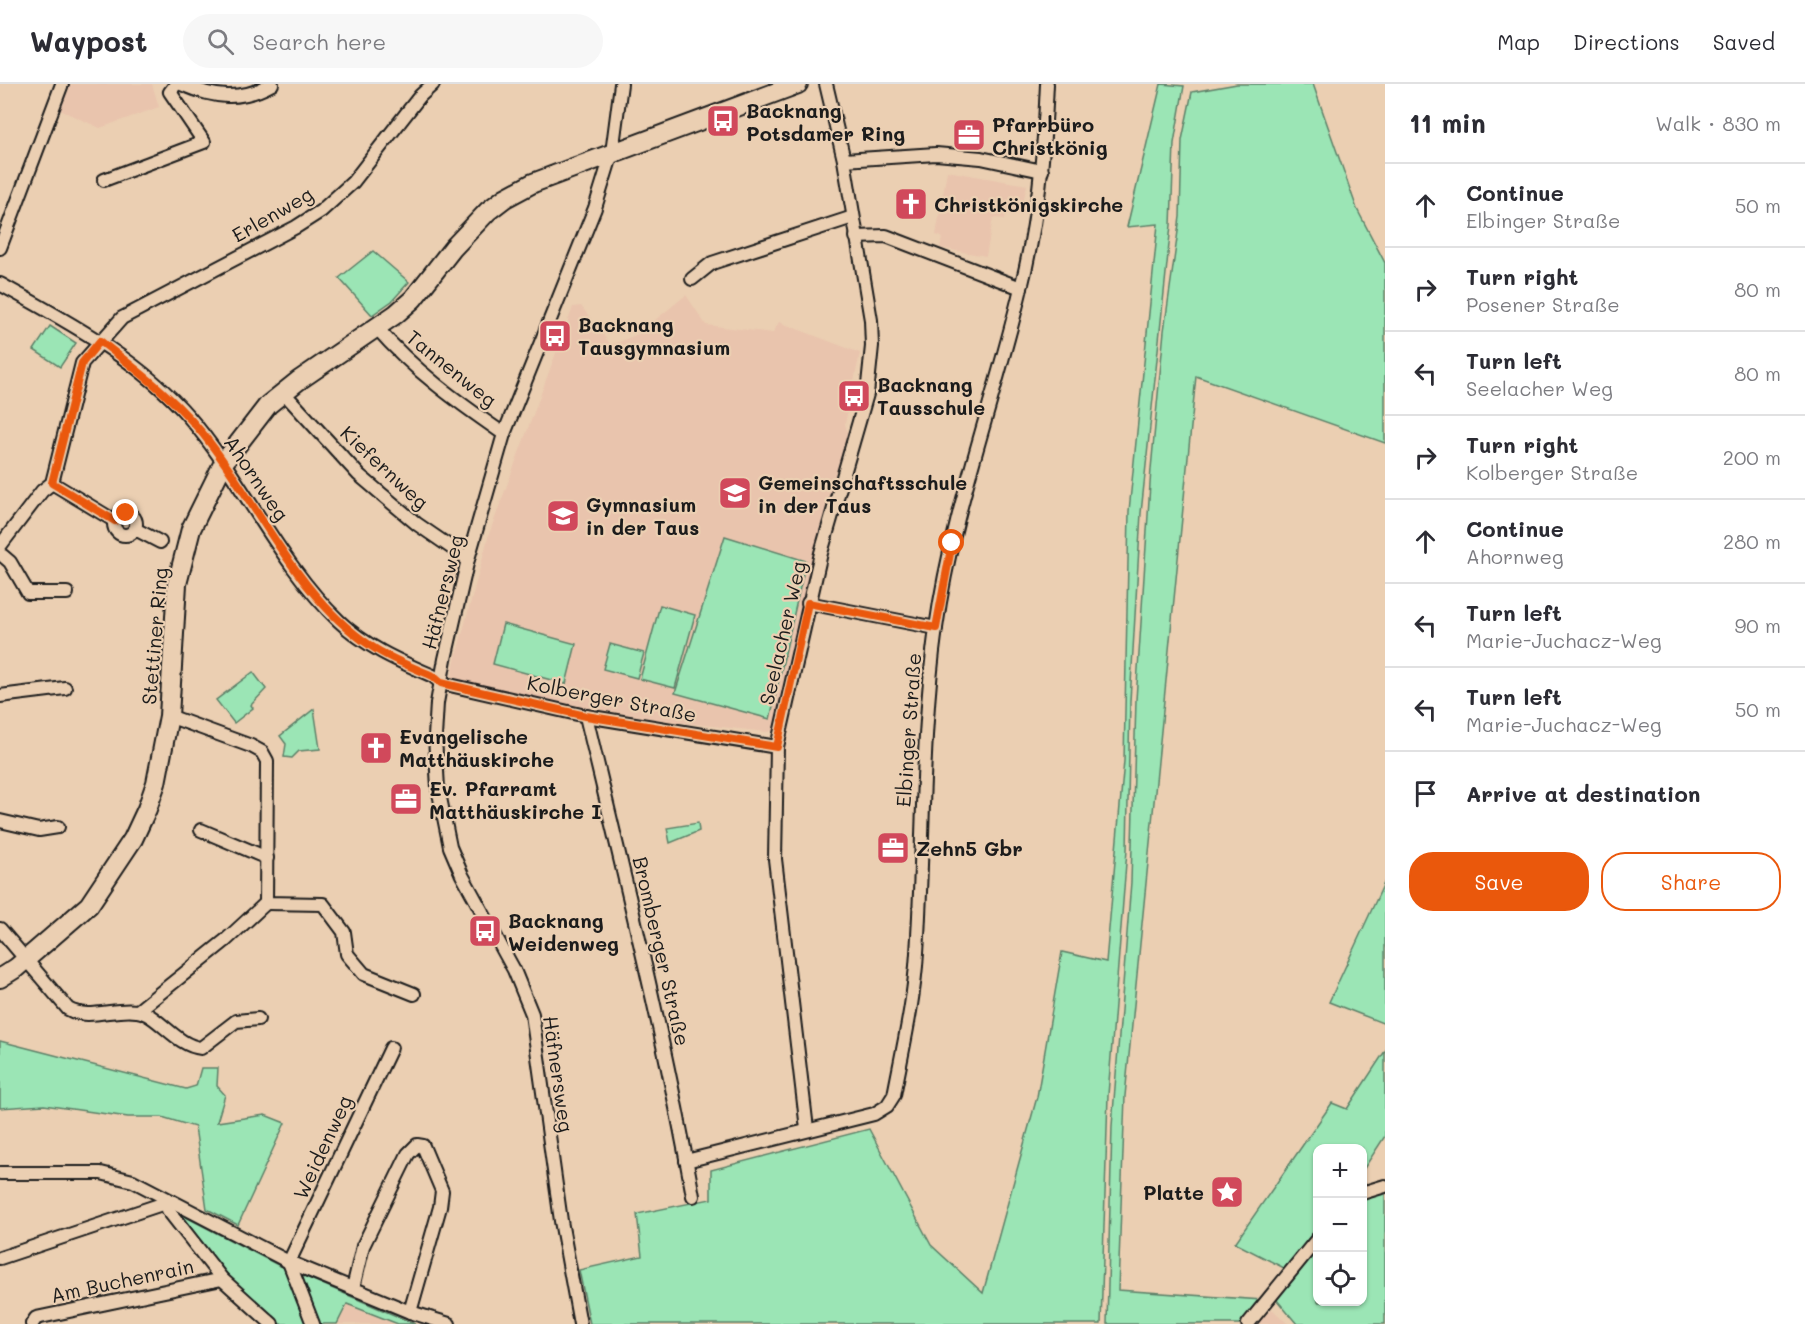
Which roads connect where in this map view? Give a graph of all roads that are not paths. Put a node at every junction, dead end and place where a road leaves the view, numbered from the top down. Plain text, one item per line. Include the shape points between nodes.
1 (62, 84) edge
2 (176, 84) edge
3 (181, 84) edge
4 (272, 84) edge
5 (433, 84) edge
6 (621, 84) edge
7 (798, 84) edge
8 (826, 84) edge
9 (1047, 84) edge
10 (612, 153) junction
11 (844, 160) junction
12 (1042, 171) junction
13 (104, 180) dead end
14 (853, 217) junction
15 (856, 237) junction
16 (0, 248) edge
17 (692, 279) dead end
18 (0, 284) edge
19 (1021, 288) junction
20 (377, 328) junction
21 (100, 341) junction
22 (288, 397) junction
23 (504, 434) junction
24 (224, 462) junction
25 (52, 483) junction
26 (160, 542) dead end
27 (1, 552) edge
28 (468, 559) junction
29 (66, 593) dead end
30 (808, 603) junction
31 (936, 628) junction
32 (441, 683) junction
33 (64, 688) dead end
34 (0, 696) edge
35 (169, 716) junction
36 (586, 716) junction
37 (777, 747) junction
38 (0, 821) edge
39 (58, 827) dead end
40 (201, 830) dead end
41 (267, 858) junction
42 (266, 903) junction
43 (0, 929) edge
44 (26, 959) junction
45 (0, 978) edge
46 (414, 994) dead end
47 (139, 1010) junction
48 (258, 1019) dead end
49 (391, 1048) dead end
50 (807, 1129) junction
51 (686, 1161) junction
52 (0, 1173) edge
53 (1385, 1186) edge
54 (1367, 1191) edge
55 (693, 1197) dead end
56 (171, 1201) junction
57 (1313, 1243) edge
58 (0, 1258) edge
59 (289, 1262) junction
60 (222, 1280) junction
61 (353, 1288) junction
62 (410, 1312) junction
63 (32, 1324) edge
64 (272, 1324) edge
65 (313, 1324) edge
66 (448, 1324) edge
67 (580, 1324) edge
68 (1248, 1324) edge

1 - 16 street
2 - 13 street via 170,92 204,142
3 - 4 street via 204,93 238,98
5 - 21 street, Erlenweg via 353,182 321,211 151,300 122,318
6 - 10 street, Häfnersweg
7 - 10 street, Stettiner Ring
8 - 11 street, Seelacher Weg
9 - 12 street, Elbinger Straße
10 - 20 street, Stettiner Ring via 505,198 453,248 413,299
10 - 23 street, Häfnersweg via 595,208
11 - 12 street via 936,154 981,158
11 - 14 street, Seelacher Weg
12 - 19 street, Elbinger Straße
14 - 15 street, Seelacher Weg
14 - 17 street via 712,263
15 - 19 street via 886,236
15 - 30 street, Seelacher Weg via 871,320 867,394
18 - 21 street, Ahornweg
19 - 31 street, Elbinger Straße via 952,543
20 - 22 street, Stettiner Ring
20 - 23 street, Tannenweg via 415,366
21 - 24 street, Ahornweg via 187,414
21 - 25 street, Erlenweg via 82,363
22 - 24 street, Stettiner Ring via 255,421
22 - 28 street, Kiefernweg via 359,475 417,524
23 - 28 street, Häfnersweg
24 - 32 street, Ahornweg via 315,596 340,622 372,647
24 - 35 street, Stettiner Ring via 190,529 177,584
25 - 26 street via 115,521 122,513 129,514 136,522 135,529
25 - 27 street via 42,491
27 - 29 street via 28,593
28 - 32 street, Häfnersweg
30 - 31 street
30 - 37 street, Seelacher Weg
31 - 50 street, Elbinger Straße via 922,785 917,954 912,1004 894,1095 888,1106 874,1114
32 - 36 street, Kolberger Straße
32 - 67 street, Häfnersweg via 435,748 443,820 462,874 514,970 532,1014 556,1189
33 - 34 street
35 - 41 street via 262,752 267,761
35 - 44 street, Stettiner Ring via 156,783 134,839 89,905
36 - 37 street, Kolberger Straße
36 - 51 street, Bromberger Straße via 639,933
37 - 50 street, Seelacher Weg via 775,859
38 - 39 street via 39,830
40 - 41 street
41 - 42 street
42 - 46 street via 324,904 344,932 347,954 364,974
42 - 47 street
43 - 44 street
44 - 45 street, Stettiner Ring
44 - 47 street via 68,1009 78,1015
47 - 48 street via 191,1047 201,1048 236,1021
49 - 59 street, Weidenweg
50 - 51 street, Elbinger Straße
51 - 55 street, Bromberger Straße
52 - 56 street via 101,1173 133,1181
53 - 54 street
56 - 58 street
56 - 59 street
56 - 60 street via 168,1210
57 - 68 street
59 - 61 street
59 - 65 street
60 - 63 street, Am Buchenrain via 36,1318
60 - 64 street
61 - 62 street
61 - 62 street via 363,1246 408,1154 417,1145 423,1146 442,1191
62 - 66 street

